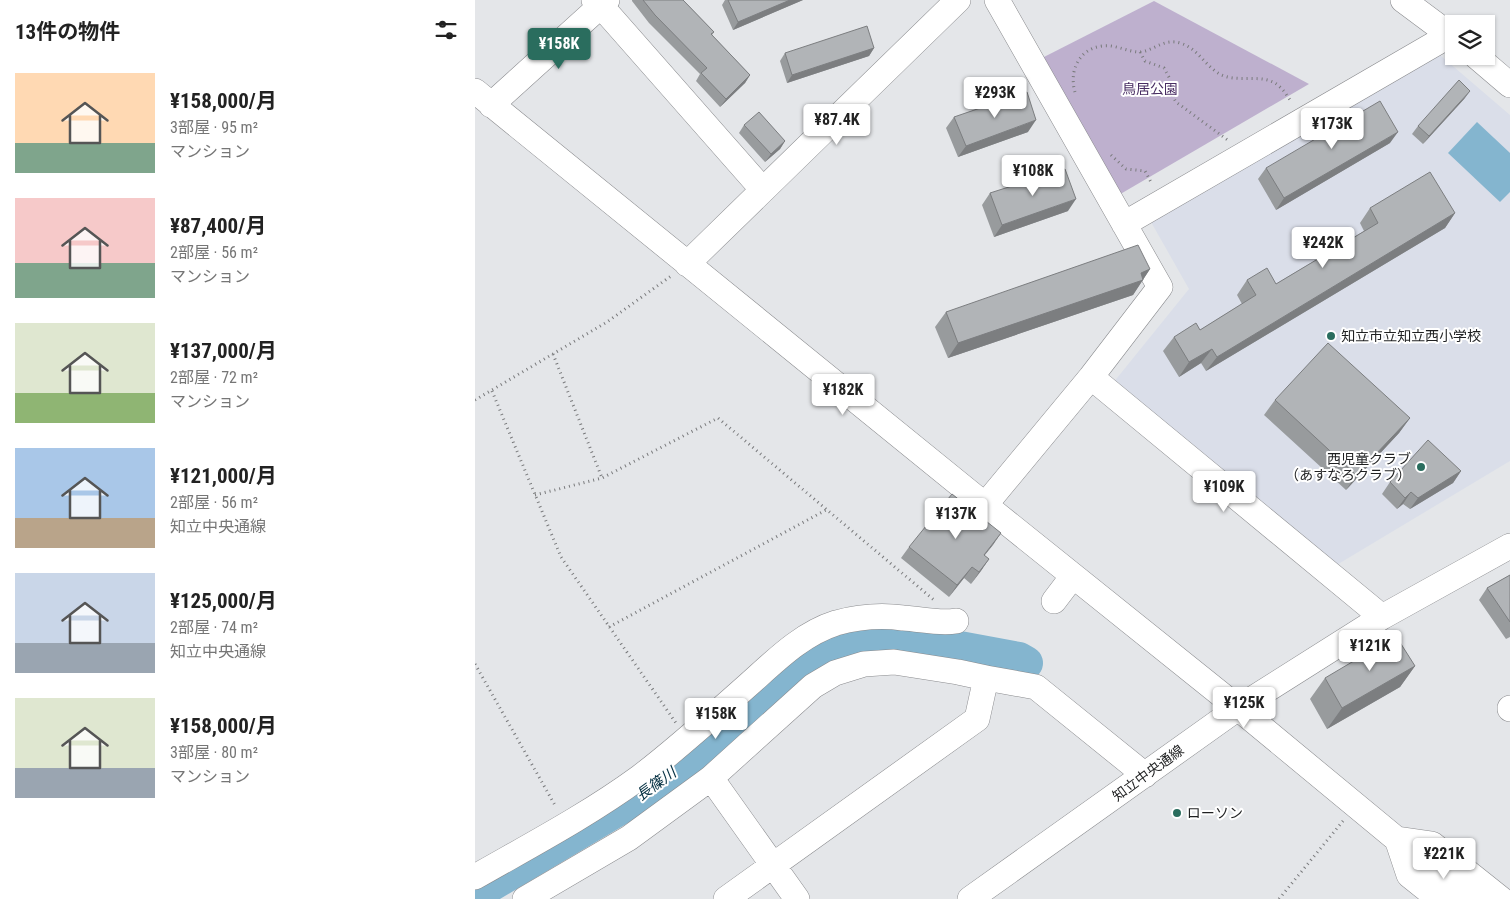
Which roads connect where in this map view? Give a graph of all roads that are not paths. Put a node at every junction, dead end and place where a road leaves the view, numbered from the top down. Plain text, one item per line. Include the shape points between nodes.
1 (958, 0) edge
2 (997, 0) edge
3 (1403, 0) edge
4 (600, 2) edge
5 (1445, 31) edge
6 (1445, 40) edge
7 (1487, 65) edge
8 (1510, 85) edge
9 (483, 98) edge
10 (763, 190) junction
11 (1124, 224) junction
12 (687, 264) junction
13 (1091, 377) junction
14 (985, 505) junction
15 (1510, 546) edge
16 (1073, 576) junction
17 (1054, 601) dead end
18 (1382, 617) junction
19 (956, 621) road end
20 (986, 678) junction
21 (1238, 708) junction
22 (1145, 775) junction
23 (711, 778) junction
24 (1397, 840) junction
25 (773, 866) junction
26 (475, 877) edge
27 (1495, 897) edge
28 (525, 899) edge
29 (726, 899) edge
30 (797, 899) edge
31 (970, 899) edge
32 (1439, 899) edge
33 (1469, 899) edge

1 - 10 street
2 - 11 street
3 - 5 street
4 - 9 street
4 - 10 street
6 - 11 street
7 - 8 street
9 - 12 street
10 - 12 street
11 - 13 street via 1160,287
12 - 14 street
13 - 14 street
13 - 18 street
14 - 16 street
15 - 18 street, 知立中央通線
16 - 17 street
16 - 21 street
18 - 21 street, 知立中央通線
19 - 26 street via 865,617 835,623 811,635 783,653 641,776 567,825
20 - 22 street via 1037,687
20 - 23 street via 893,662 864,664 835,673 813,686
20 - 25 street via 977,719
21 - 22 street, 知立中央通線
21 - 24 street
22 - 31 street, 知立中央通線
23 - 25 street
23 - 28 street via 629,838
24 - 27 street via 1432,844
24 - 32 street via 1409,875
24 - 33 street
25 - 29 street
25 - 30 street

